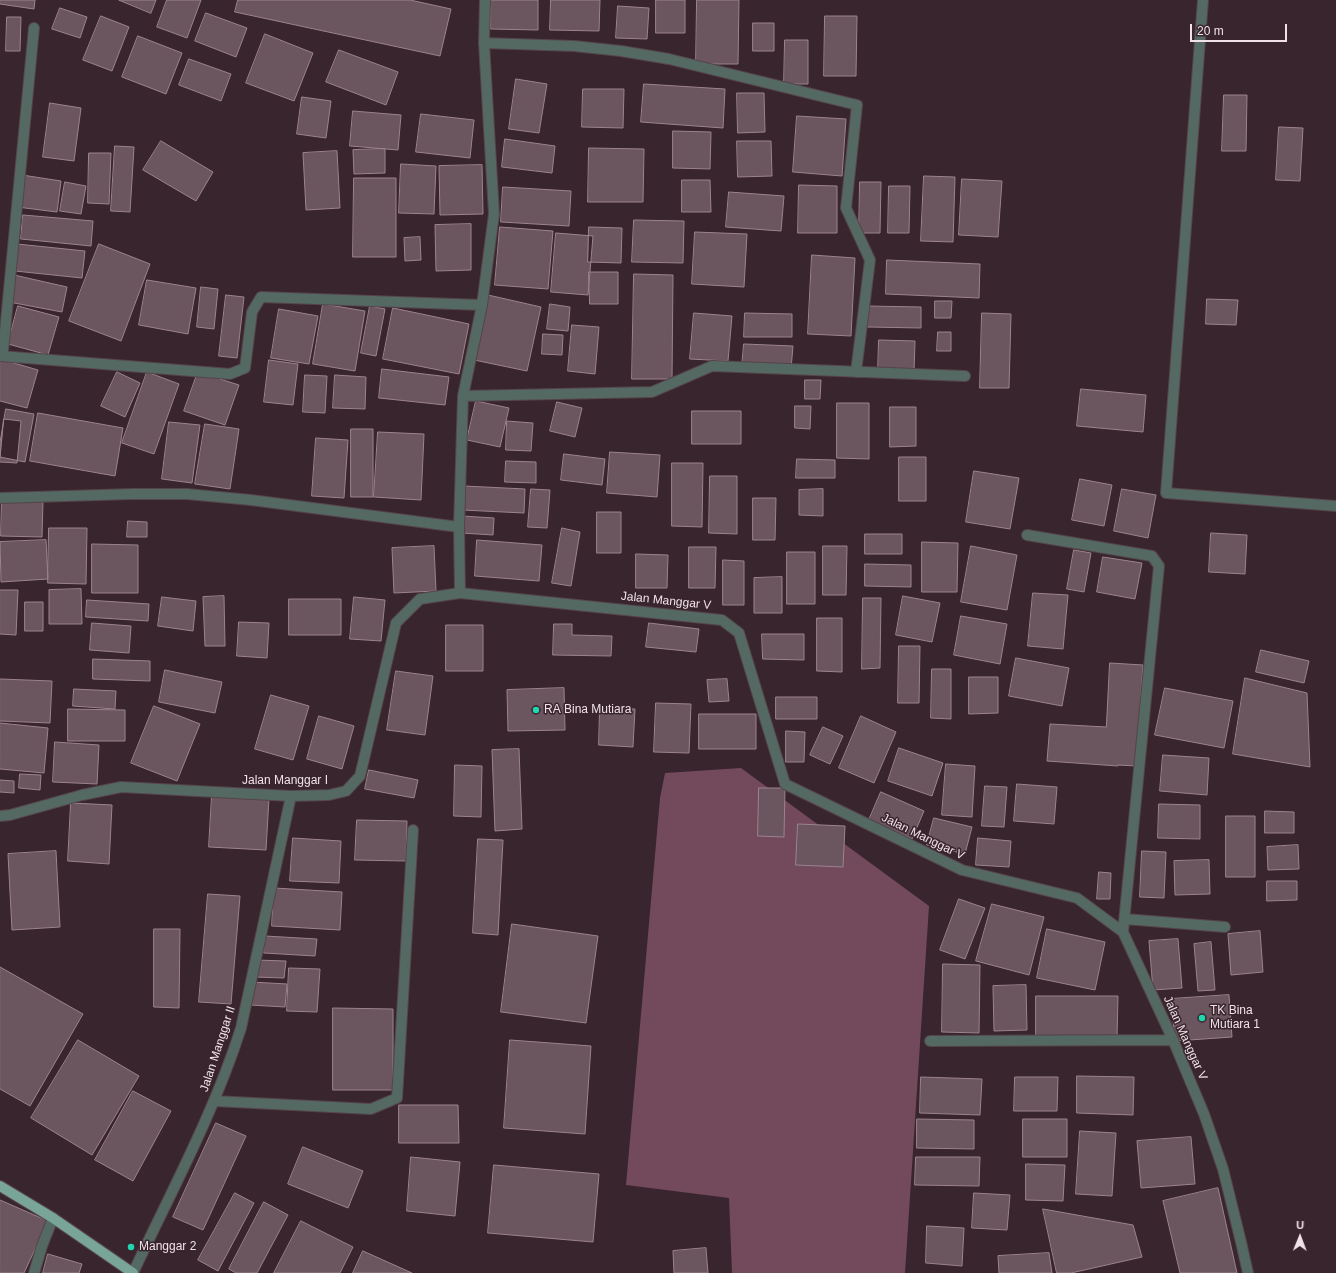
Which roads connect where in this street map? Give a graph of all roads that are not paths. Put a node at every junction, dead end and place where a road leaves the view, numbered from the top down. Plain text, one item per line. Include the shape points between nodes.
1 (485, 0) edge
2 (1203, 0) edge
3 (34, 28) dead end
4 (484, 43) junction
5 (482, 304) junction
6 (0, 355) edge
7 (856, 372) junction
8 (965, 376) dead end
9 (463, 396) junction
10 (0, 498) edge
11 (1336, 506) edge
12 (459, 527) junction
13 (1027, 535) dead end
14 (460, 593) junction
15 (291, 796) junction
16 (0, 816) edge
17 (413, 830) dead end
18 (1125, 919) junction
19 (1225, 927) dead end
20 (1124, 932) junction
21 (1173, 1040) junction
22 (930, 1041) dead end
23 (214, 1101) junction
24 (0, 1186) edge
25 (53, 1218) junction
26 (34, 1273) edge
27 (133, 1273) edge
28 (1248, 1273) edge

1 - 4 street
2 - 11 street via 1166,493
3 - 6 street via 4,342
4 - 5 street via 494,214
4 - 7 street via 574,46 622,51 669,59 857,105 846,208 870,260
5 - 6 street via 261,297 252,312 245,368 230,374
5 - 9 street
7 - 8 street
7 - 9 street via 712,366 652,392
9 - 12 street
10 - 12 street via 187,494
12 - 14 street
13 - 18 street via 1152,556 1159,566
14 - 15 street, Jalan Manggar I via 420,599 396,623 360,776 346,791 329,795
14 - 20 street, Jalan Manggar V via 722,620 739,633 785,784 962,870 1077,898
15 - 16 street, Jalan Manggar I via 121,787
15 - 23 street, Jalan Manggar II via 241,1028
17 - 23 street via 397,1098 371,1109
18 - 19 street
18 - 20 street
20 - 21 street, Jalan Manggar V
21 - 22 street
21 - 28 street, Jalan Manggar V via 1204,1114 1223,1169
23 - 27 street, Jalan Manggar II
24 - 25 main road
25 - 26 street
25 - 27 main road

